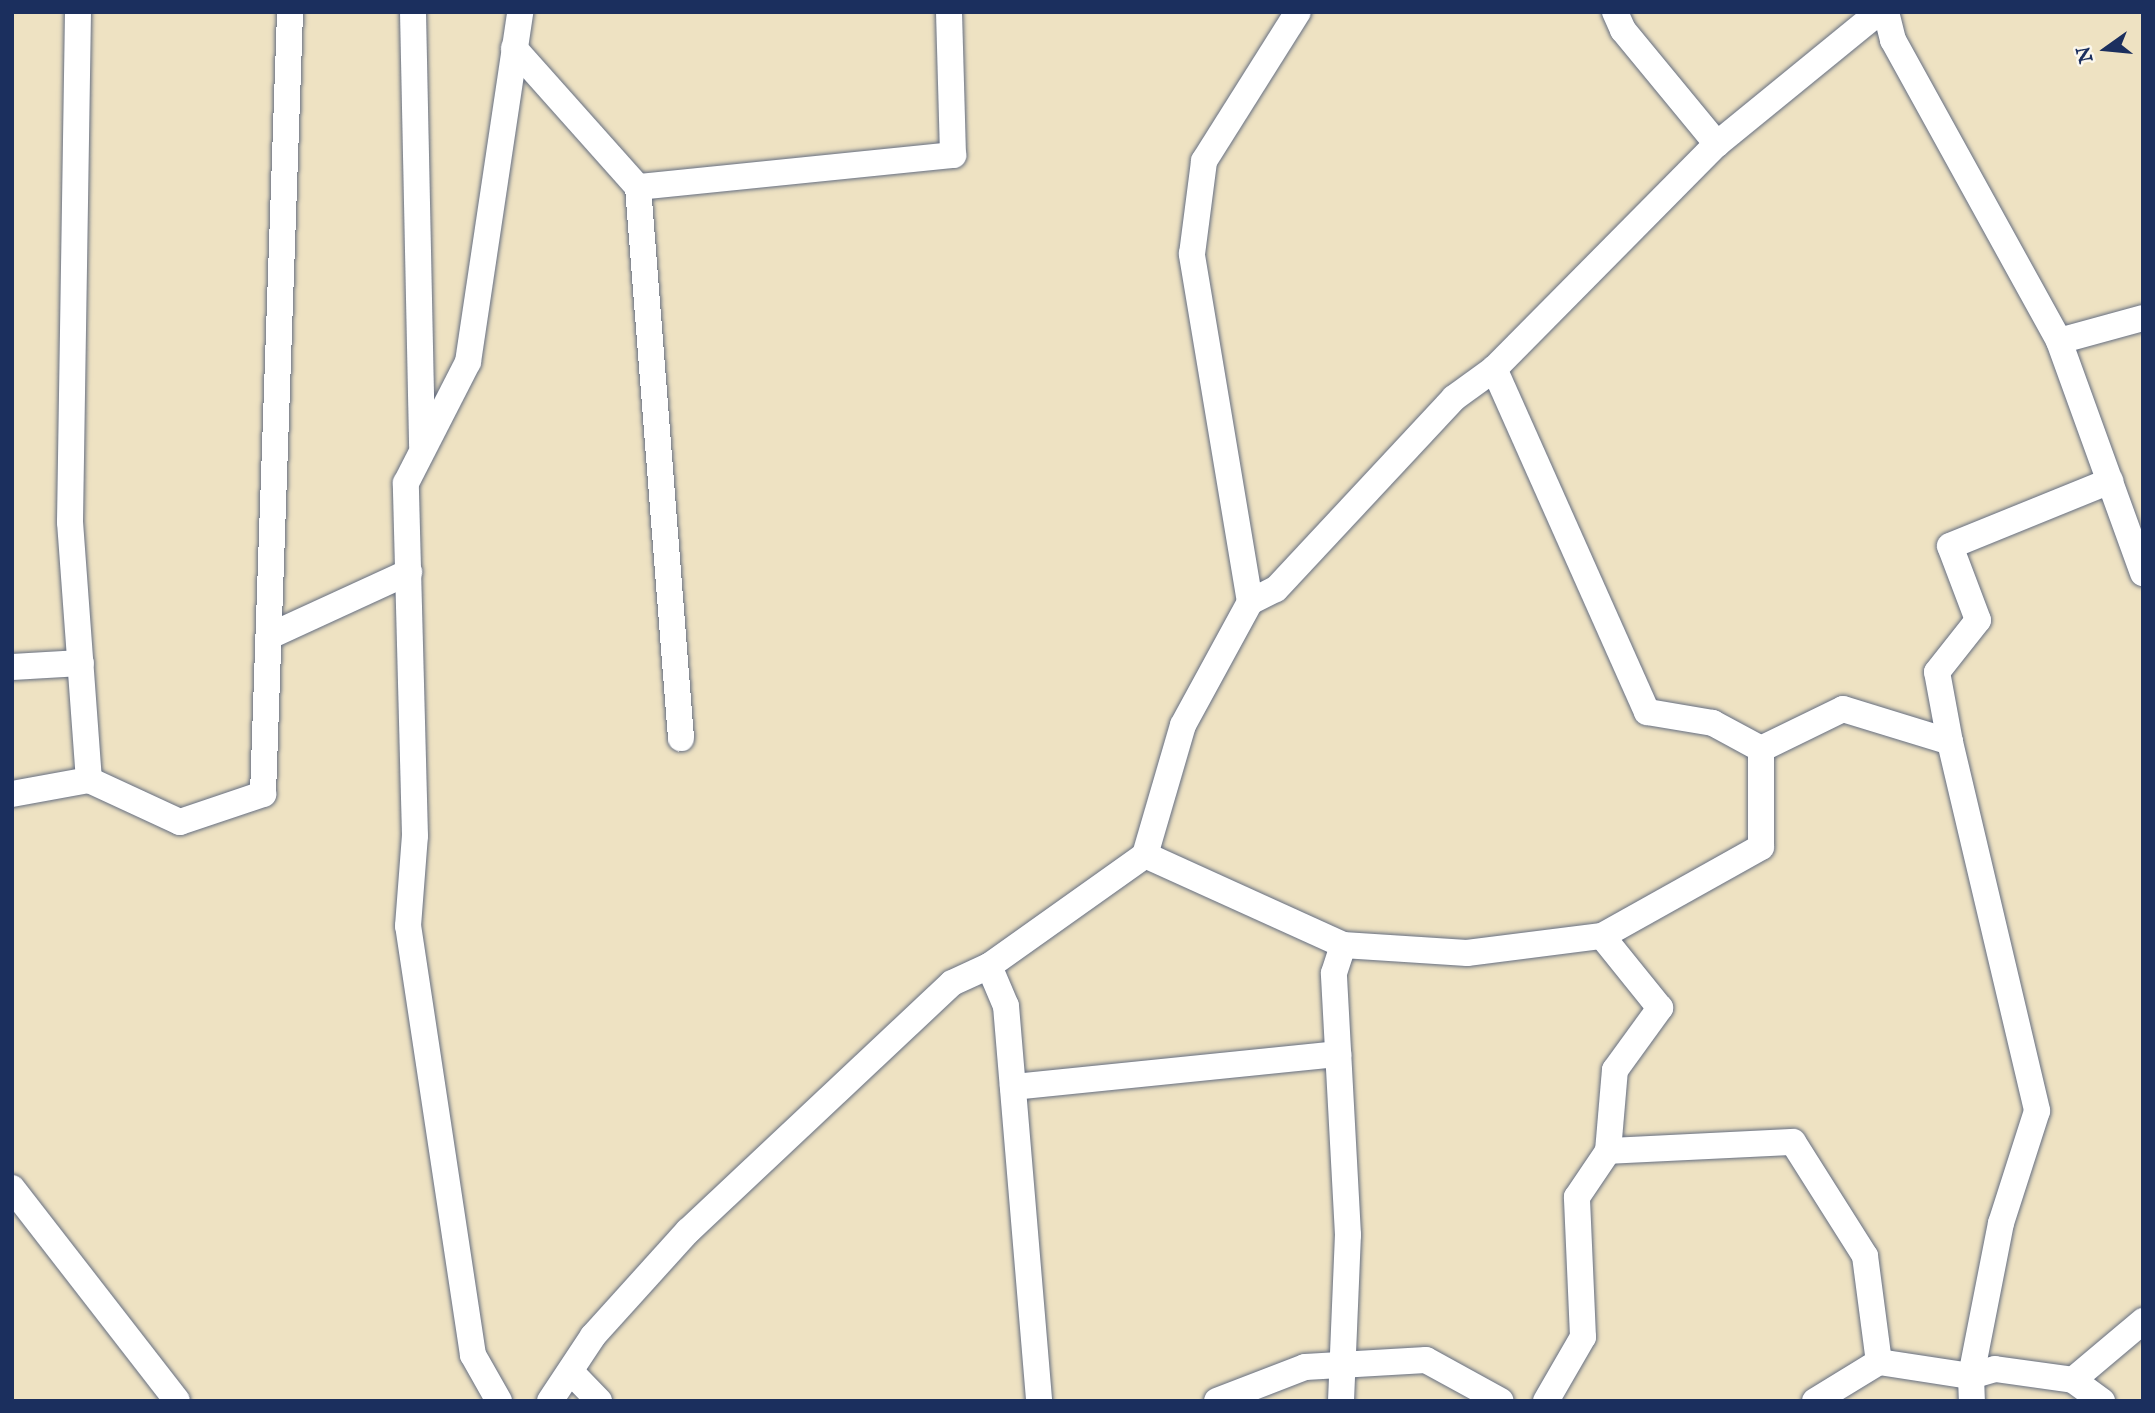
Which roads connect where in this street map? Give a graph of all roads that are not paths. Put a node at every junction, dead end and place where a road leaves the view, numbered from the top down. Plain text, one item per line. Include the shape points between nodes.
1 (78, 12) edge
2 (290, 12) edge
3 (413, 12) edge
4 (520, 12) edge
5 (949, 12) edge
6 (1298, 12) edge
7 (1615, 12) edge
8 (1879, 12) edge
9 (1886, 12) edge
10 (514, 48) junction
11 (1717, 144) junction
12 (638, 187) junction
13 (2143, 318) edge
14 (2059, 341) junction
15 (1494, 369) junction
16 (422, 451) junction
17 (2110, 481) junction
18 (408, 572) junction
19 (2143, 573) edge
20 (1250, 602) junction
21 (272, 635) junction
22 (80, 663) junction
23 (12, 667) edge
24 (681, 738) dead end
25 (1950, 742) junction
26 (1761, 748) junction
27 (89, 780) junction
28 (12, 794) edge
29 (1145, 855) junction
30 (1602, 936) junction
31 (1343, 945) junction
32 (989, 967) junction
33 (1338, 1054) junction
34 (1013, 1087) junction
35 (1608, 1150) junction
36 (12, 1188) edge
37 (2143, 1321) edge
38 (1879, 1362) junction
39 (1342, 1367) junction
40 (572, 1373) junction
41 (2073, 1380) junction
42 (1971, 1388) edge
43 (177, 1401) edge
44 (499, 1401) edge
45 (550, 1401) edge
46 (599, 1401) edge
47 (1039, 1401) edge
48 (1217, 1401) edge
49 (1341, 1401) edge
50 (1501, 1401) edge
51 (1546, 1401) edge
52 (1815, 1401) edge
53 (2102, 1401) edge

1 - 22 street via 70,522
2 - 21 street
3 - 16 street
4 - 10 street
5 - 12 street via 953,155
6 - 20 street via 1204,161 1192,254
7 - 11 street via 1623,30
8 - 11 street
9 - 14 street via 1894,40
10 - 12 street
10 - 16 street via 468,362
11 - 15 street
12 - 24 street
13 - 14 street
14 - 17 street
15 - 20 street via 1454,398 1276,589
15 - 26 street via 1647,712 1713,723
16 - 18 street via 406,483
17 - 19 street
17 - 25 street via 1950,546 1978,620 1937,672
18 - 21 street
18 - 44 street via 415,836 408,926 473,1356
20 - 29 street via 1182,725
21 - 27 street via 263,794 180,822
22 - 23 street
22 - 27 street
25 - 26 street via 1843,709
25 - 42 street via 2037,1111 2001,1223
26 - 30 street via 1761,847
27 - 28 street
29 - 31 street
29 - 32 street
30 - 31 street via 1467,953
30 - 35 street via 1660,1009 1615,1070
31 - 33 street via 1334,973
32 - 34 street via 1006,1006
32 - 40 street via 952,983 688,1231 593,1336
33 - 34 street
33 - 39 street via 1348,1235
34 - 47 street
35 - 38 street via 1793,1142 1865,1256
35 - 51 street via 1577,1197 1583,1338
36 - 43 street
37 - 41 street
38 - 42 street
38 - 52 street
39 - 48 street via 1305,1367
39 - 49 street
39 - 50 street via 1426,1360
40 - 45 street
40 - 46 street
41 - 42 street via 1995,1369
41 - 53 street

